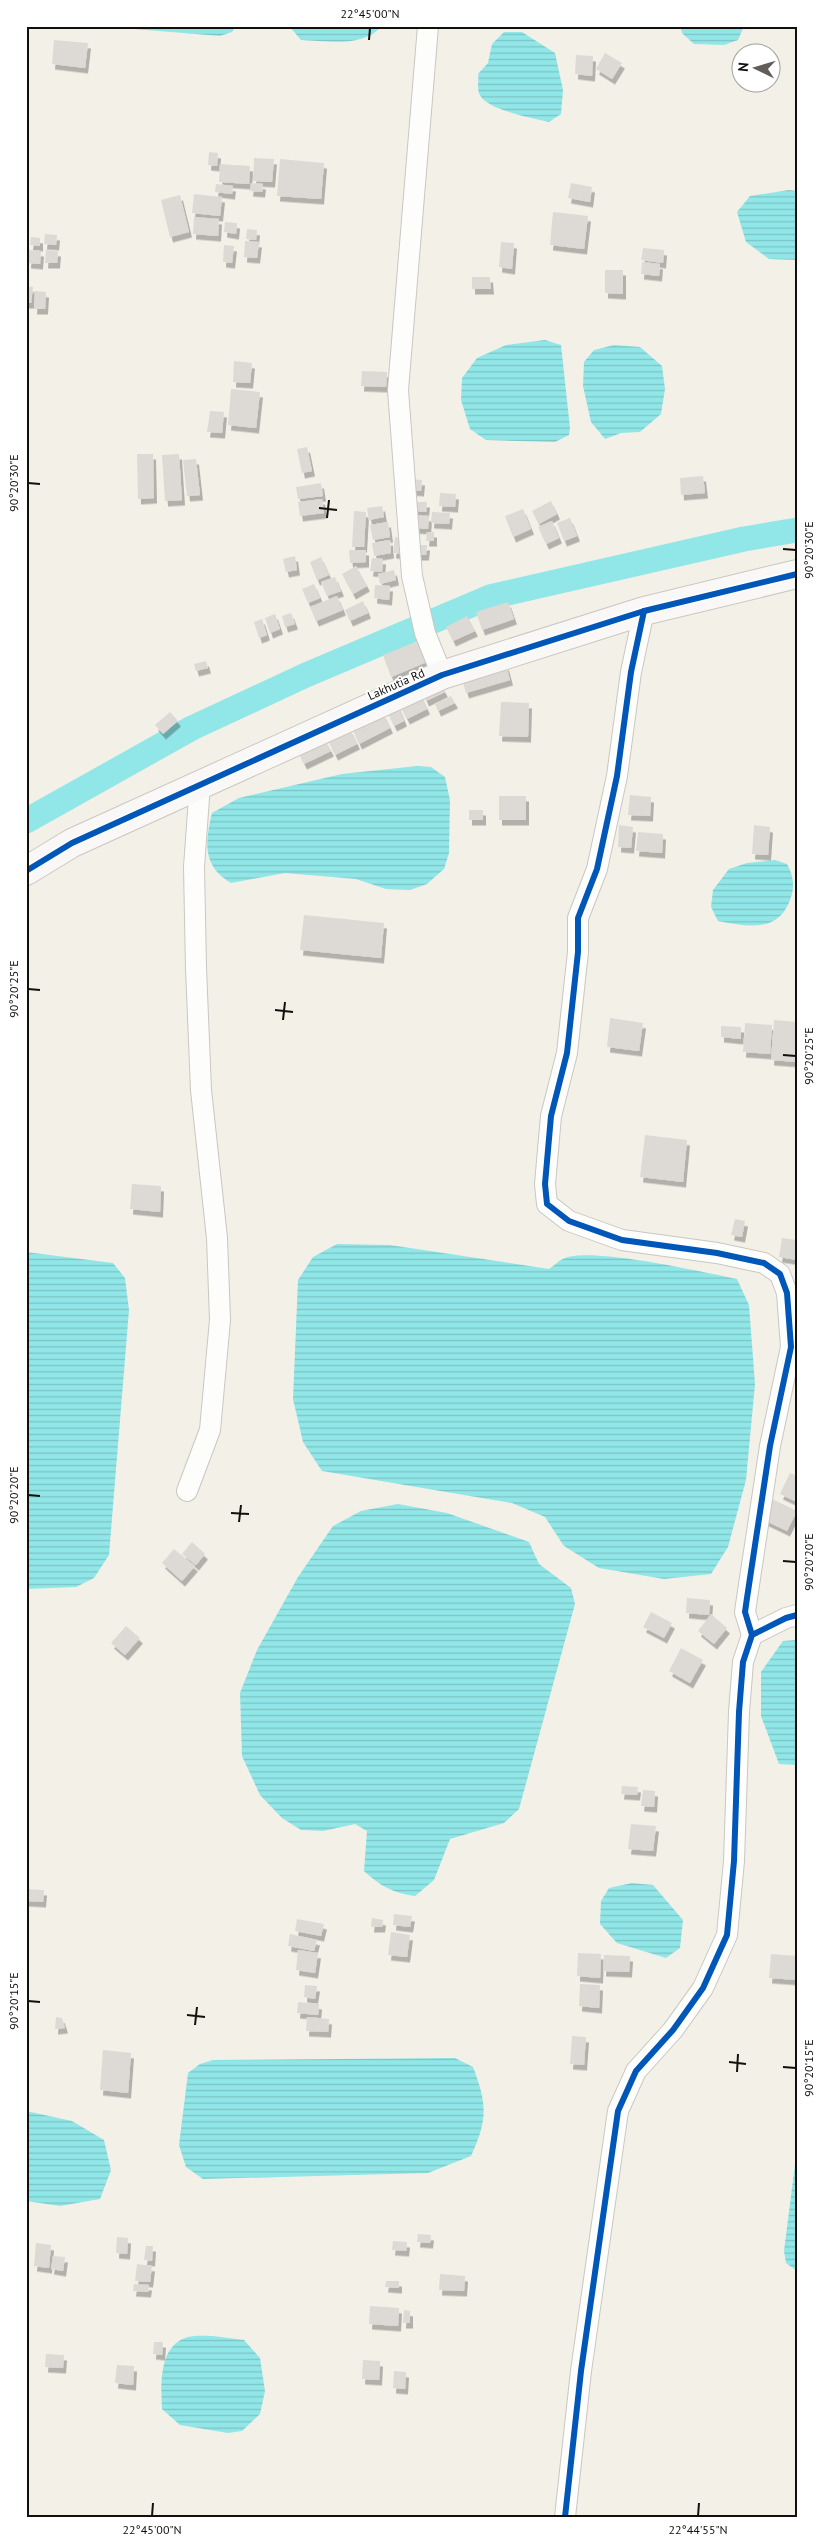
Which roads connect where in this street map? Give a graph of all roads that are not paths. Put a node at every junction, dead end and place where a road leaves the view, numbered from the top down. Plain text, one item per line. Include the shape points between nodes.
1 (428, 26) edge
2 (797, 574) edge
3 (644, 611) junction
4 (442, 675) junction
5 (200, 784) junction
6 (26, 871) edge
7 (187, 1490) dead end
8 (797, 1615) edge
9 (752, 1635) junction
10 (565, 2517) edge

1 - 4 street via 398,390 412,576 425,633
2 - 3 street, Lakhutia Rd
3 - 4 street, Lakhutia Rd
3 - 9 street via 631,672 617,776 597,869 578,918 578,952 567,1053 551,1116 547,1204 568,1222 622,1240 764,1263 780,1274 787,1293 790,1347 770,1446 745,1612
4 - 5 street, Lakhutia Rd
5 - 6 street, Lakhutia Rd via 72,843
5 - 7 street via 194,867 196,968 201,1090 217,1238 220,1320 210,1430
8 - 9 street
9 - 10 street via 743,1662 734,1861 726,1935 703,1988 673,2030 636,2072 618,2111 581,2371

